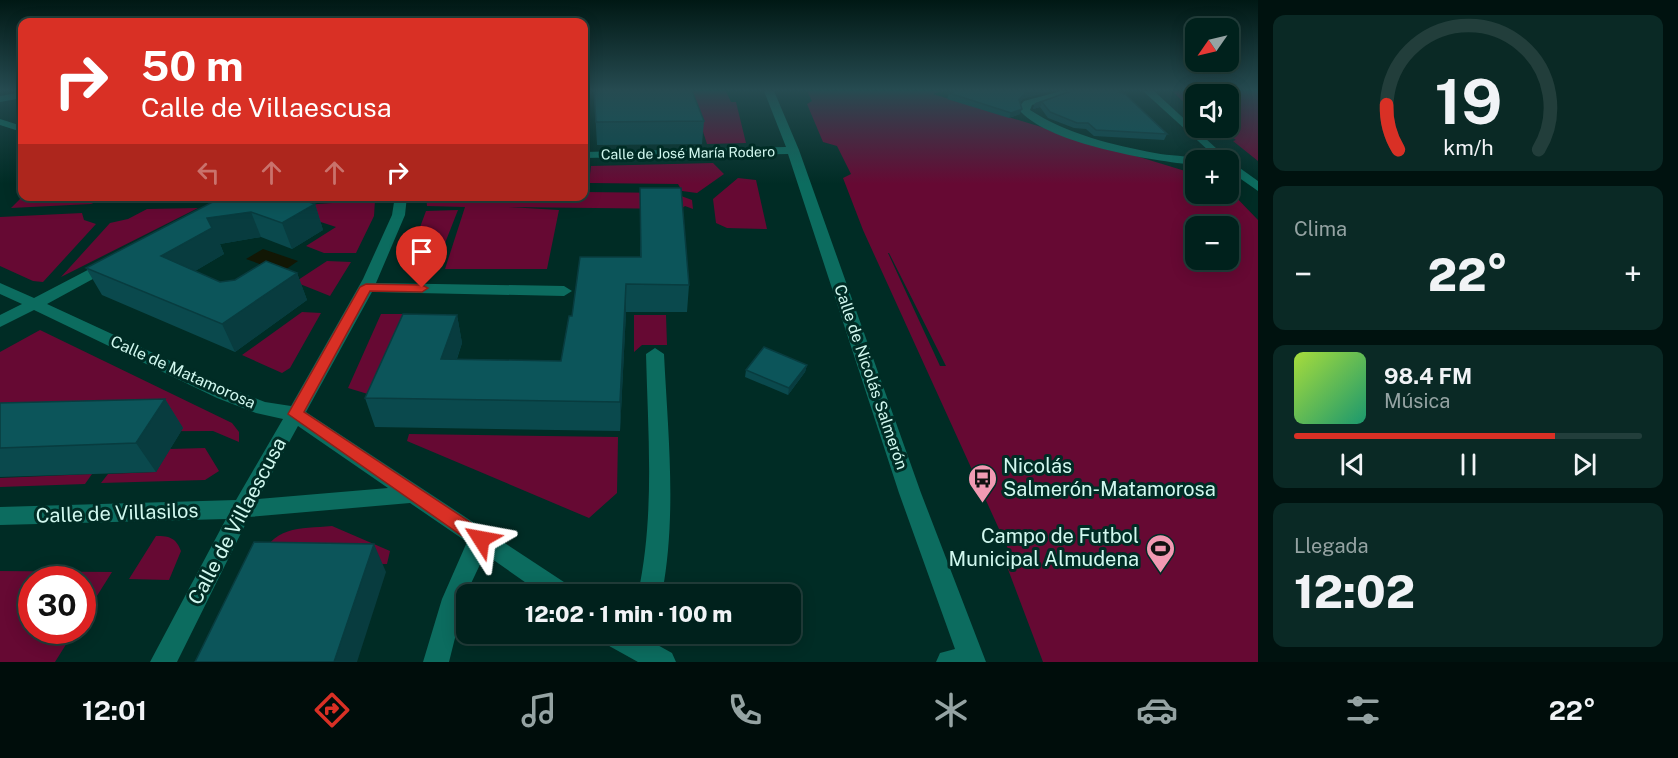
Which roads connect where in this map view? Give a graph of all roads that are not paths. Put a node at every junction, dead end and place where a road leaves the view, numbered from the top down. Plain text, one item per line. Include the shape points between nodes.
1 (0, 122) edge
2 (782, 122) edge
3 (1044, 122) edge
4 (1182, 122) edge
5 (18, 128) edge
6 (793, 150) junction
7 (1214, 150) edge
8 (588, 155) edge
9 (1185, 161) edge
10 (1239, 172) edge
11 (1258, 187) edge
12 (402, 201) edge
13 (123, 257) edge
14 (366, 287) junction
15 (0, 288) edge
16 (564, 291) dead end
17 (35, 304) junction
18 (0, 322) edge
19 (655, 354) dead end
20 (295, 414) junction
21 (413, 494) junction
22 (243, 509) junction
23 (0, 516) edge
24 (481, 539) junction
25 (547, 584) edge
26 (652, 584) edge
27 (642, 644) edge
28 (965, 661) edge
29 (163, 662) edge
30 (436, 662) edge
31 (663, 662) edge

1 - 5 street
2 - 6 street, Calle de Nicolás Salmerón
3 - 9 street via 1156,157
4 - 7 street
6 - 8 street, Calle de José María Rodero
6 - 28 street, Calle de Nicolás Salmerón
10 - 11 street
12 - 14 street, Calle de Villaescusa via 396,228
13 - 17 street
14 - 16 street
14 - 20 street, Calle de Villaescusa
15 - 17 street, Calle de Matamorosa
17 - 18 street
17 - 20 street, Calle de Matamorosa via 223,393 263,408
19 - 26 street via 660,518
20 - 21 street, Calle de Matamorosa
20 - 22 street, Calle de Villaescusa
21 - 22 street, Calle de Villasilos
21 - 24 street, Calle de Matamorosa
22 - 23 street, Calle de Villasilos
22 - 29 street, Calle de Villaescusa
24 - 25 street, Calle de Matamorosa
24 - 30 street via 447,613
27 - 31 street

